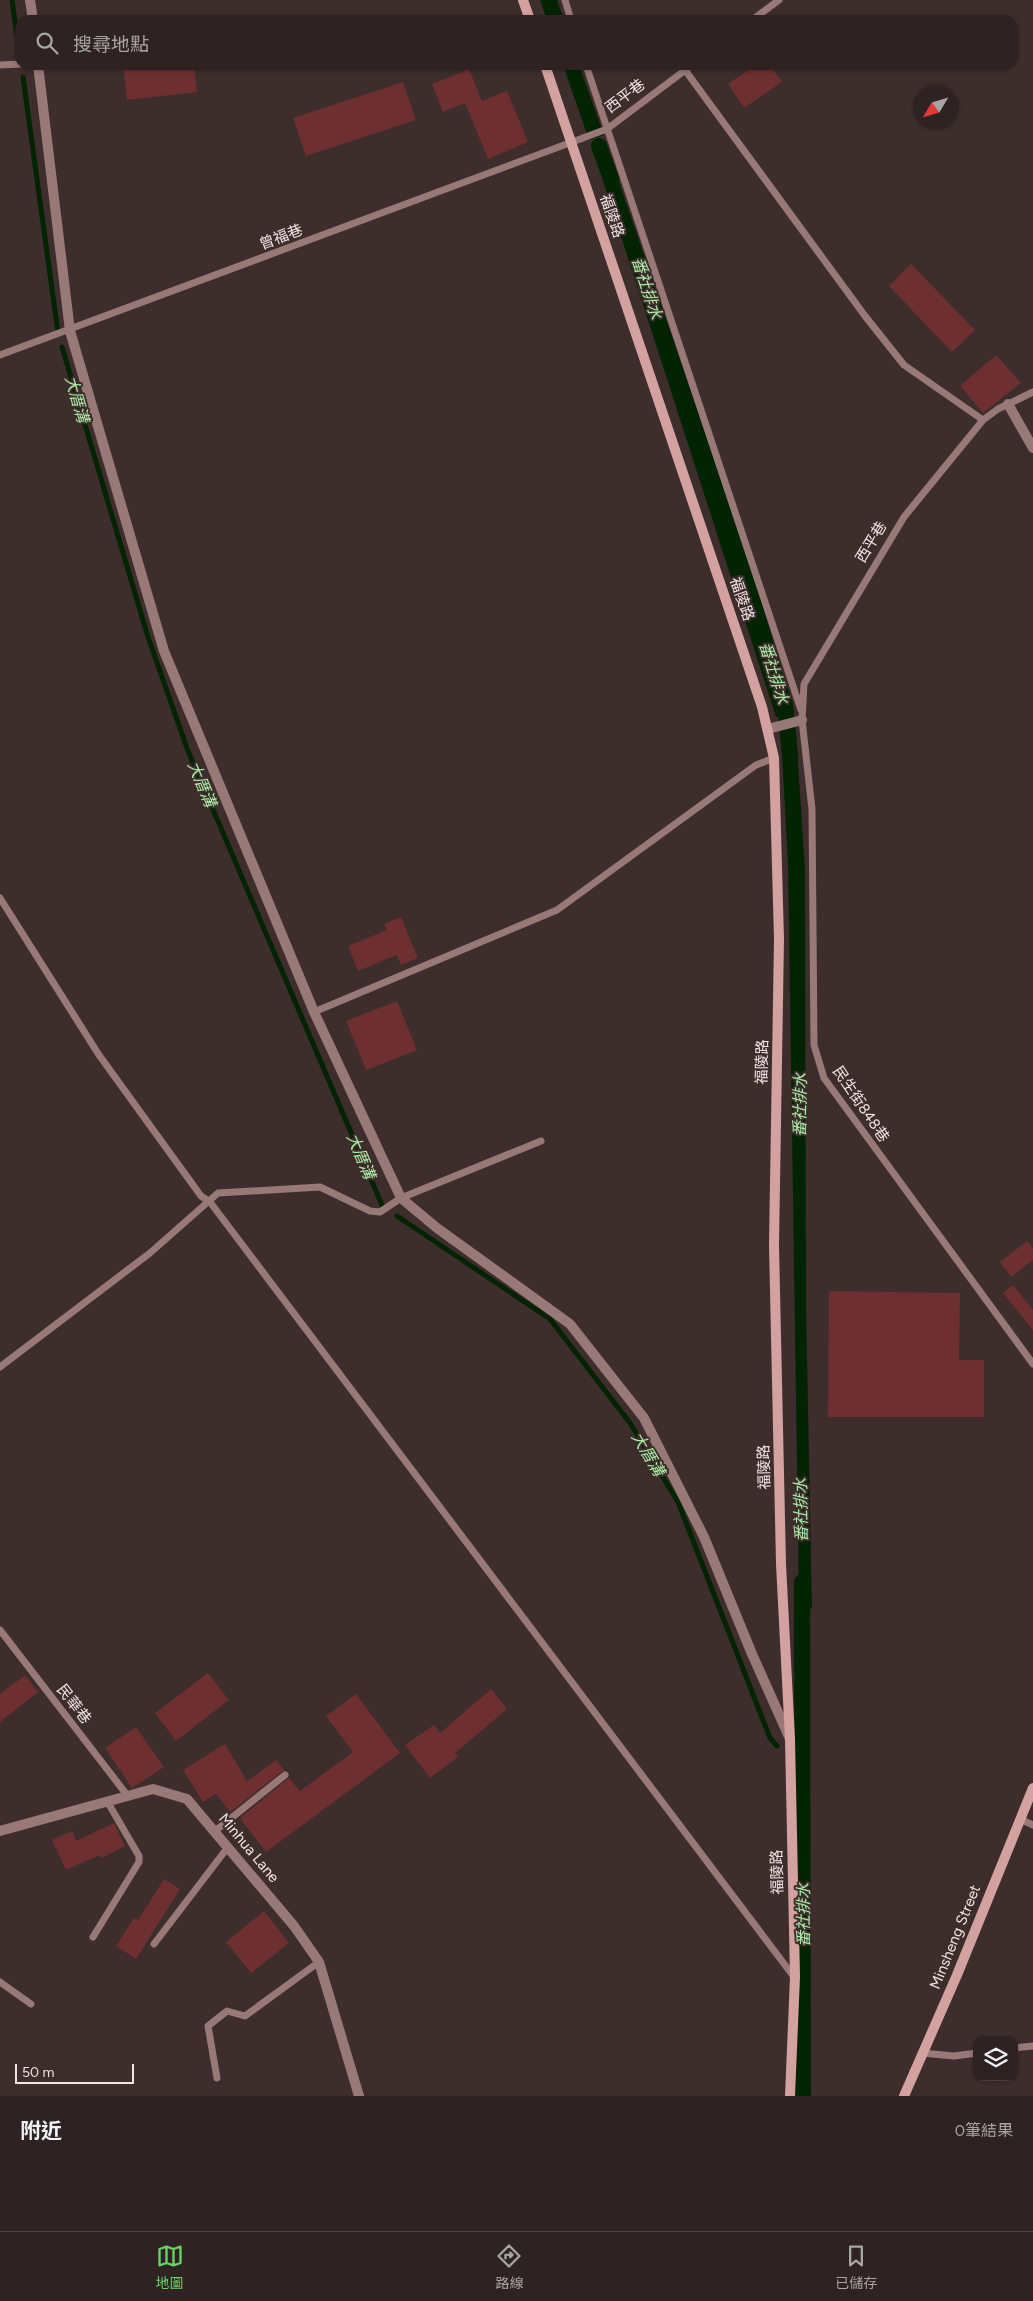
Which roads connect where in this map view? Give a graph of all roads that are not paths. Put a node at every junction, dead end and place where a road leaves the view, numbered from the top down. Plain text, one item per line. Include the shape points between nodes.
1 (30, 0) edge
2 (523, 0) edge
3 (564, 0) edge
4 (779, 0) edge
5 (32, 15) edge
6 (528, 15) edge
7 (569, 15) edge
8 (759, 15) edge
9 (15, 64) edge
10 (0, 65) edge
11 (39, 70) edge
12 (547, 70) edge
13 (588, 70) edge
14 (685, 70) joint
15 (607, 129) junction
16 (571, 142) junction
17 (70, 331) junction
18 (0, 355) edge
19 (1033, 392) edge
20 (1008, 404) junction
21 (983, 420) junction
22 (1033, 448) edge
23 (802, 717) junction
24 (768, 729) junction
25 (774, 758) junction
26 (0, 898) edge
27 (314, 1012) junction
28 (541, 1141) dead end
29 (401, 1198) junction
30 (210, 1202) junction
31 (1033, 1364) edge
32 (0, 1367) edge
33 (0, 1630) edge
34 (790, 1738) junction
35 (285, 1775) dead end
36 (1033, 1788) edge
37 (127, 1794) junction
38 (108, 1801) junction
39 (1020, 1820) junction
40 (1033, 1825) edge
41 (0, 1831) edge
42 (215, 1831) junction
43 (228, 1846) junction
44 (93, 1937) dead end
45 (154, 1944) dead end
46 (319, 1962) junction
47 (795, 1977) junction
48 (0, 1982) edge
49 (31, 2004) dead end
50 (1033, 2046) edge
51 (1018, 2048) edge
52 (922, 2053) junction
53 (973, 2054) edge
54 (217, 2078) dead end
55 (359, 2096) edge
56 (790, 2096) edge
57 (904, 2096) edge

1 - 5 street
2 - 6 street
3 - 7 lane
4 - 8 lane
9 - 10 lane
11 - 17 street
12 - 16 street, 福陵路
13 - 15 lane
14 - 15 lane, 西平巷
14 - 21 lane via 904,365
15 - 16 lane, 西平巷
15 - 23 lane
16 - 17 lane, 曾福巷
16 - 24 street, 福陵路
17 - 18 lane, 曾福巷
17 - 27 street via 164,651
19 - 20 lane, 西平巷
20 - 21 lane, 西平巷
20 - 22 street
21 - 23 lane, 西平巷 via 904,517 804,684
23 - 24 street
23 - 31 lane, 民生街848巷 via 812,809 814,1045 824,1078
24 - 25 street, 福陵路
25 - 27 lane via 756,765 557,910
25 - 34 street, 福陵路 via 779,939 774,1245 781,1564
26 - 30 lane via 99,1055 201,1196
27 - 29 street
28 - 29 lane
29 - 30 lane via 380,1212 370,1211 320,1187 218,1193
29 - 34 street via 437,1228 570,1324 644,1418 704,1536
30 - 32 lane via 150,1253
30 - 47 lane
33 - 37 lane, 民華巷
34 - 47 street, 福陵路
35 - 42 lane
36 - 39 street, Minsheng Street
37 - 38 street, Minhua Lane
37 - 42 street, Minhua Lane via 153,1789 187,1798
38 - 41 street, Minhua Lane
38 - 44 lane via 140,1856
39 - 40 lane
39 - 52 street, Minsheng Street
42 - 43 street, Minhua Lane
43 - 45 lane
43 - 46 street, Minhua Lane via 294,1926
46 - 54 lane via 245,2016 227,2011 208,2026
46 - 55 street, Minhua Lane
47 - 56 street, 福陵路
48 - 49 lane
50 - 51 lane
52 - 53 lane via 954,2056
52 - 57 street, Minsheng Street

